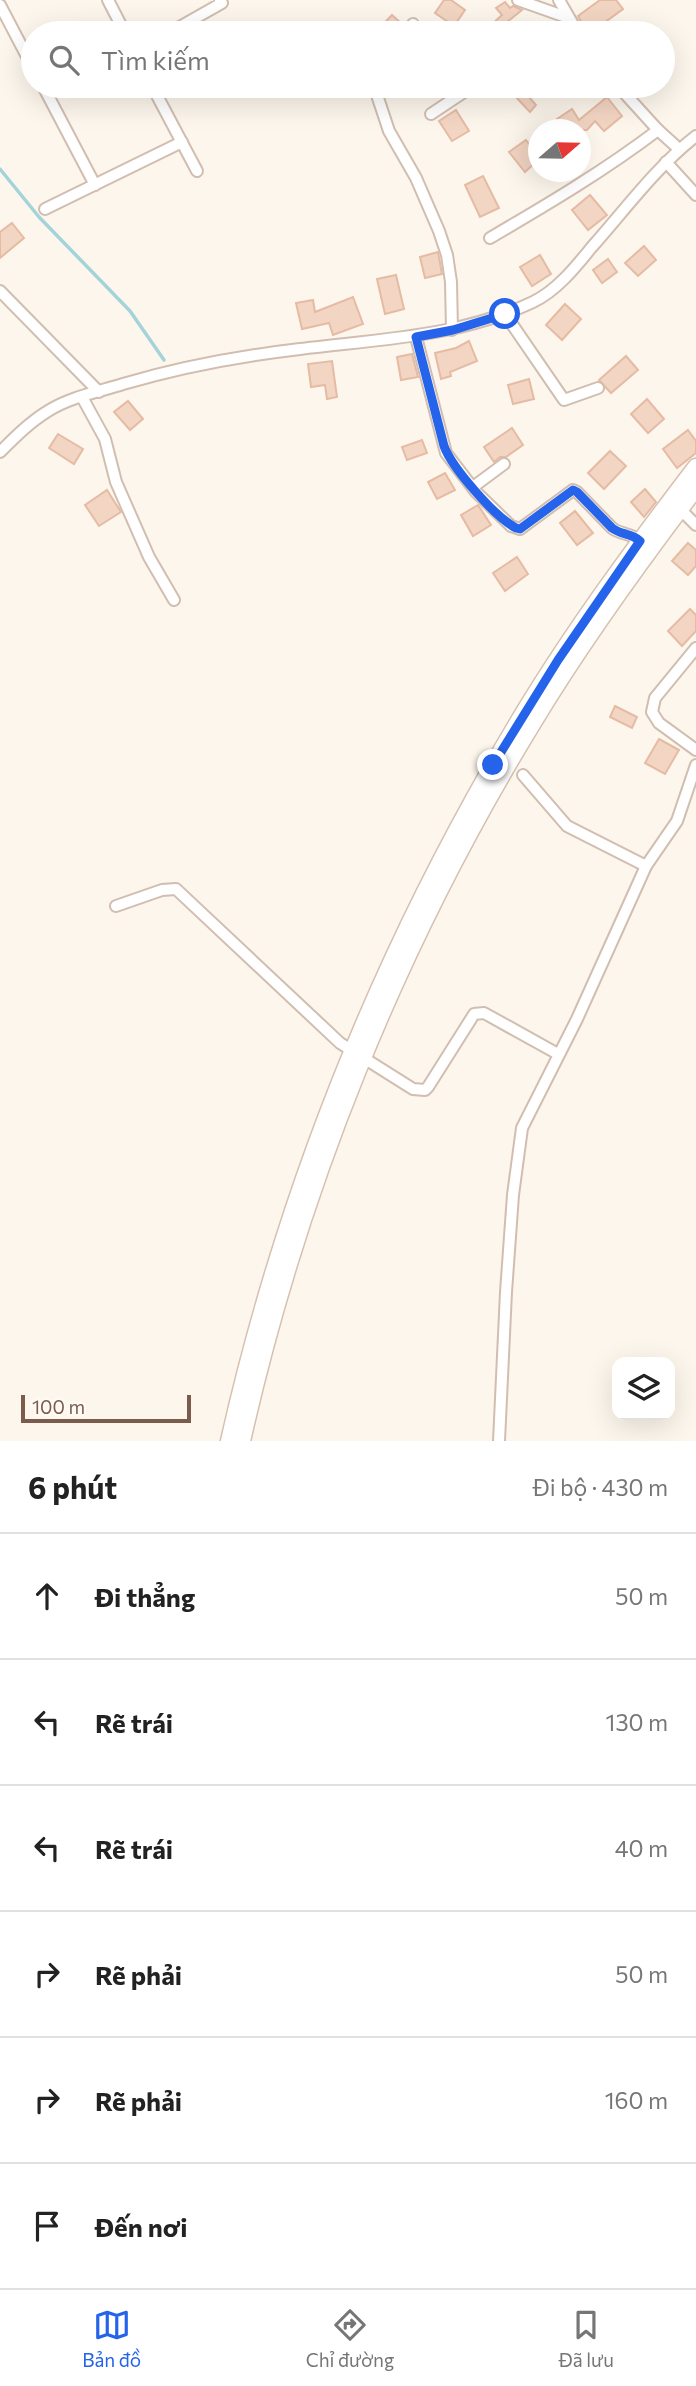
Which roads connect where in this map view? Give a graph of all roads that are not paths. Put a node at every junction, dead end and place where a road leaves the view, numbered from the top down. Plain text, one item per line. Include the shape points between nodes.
1 (108, 0) edge
2 (518, 0) edge
3 (559, 0) edge
4 (223, 1) edge
5 (0, 5) edge
6 (568, 20) joint
7 (119, 21) edge
8 (189, 21) edge
9 (21, 45) edge
10 (49, 98) edge
11 (158, 98) edge
12 (378, 98) edge
13 (455, 98) edge
14 (629, 98) edge
15 (431, 114) dead end
16 (657, 130) junction
17 (696, 136) edge
18 (181, 142) junction
19 (679, 149) junction
20 (666, 162) junction
21 (197, 171) dead end
22 (95, 185) junction
23 (696, 195) edge
24 (45, 209) dead end
25 (490, 238) dead end
26 (0, 292) edge
27 (505, 314) junction
28 (453, 330) junction
29 (416, 337) junction
30 (598, 388) dead end
31 (99, 392) junction
32 (82, 397) junction
33 (0, 452) edge
34 (504, 464) dead end
35 (696, 467) edge
36 (473, 487) junction
37 (696, 488) edge
38 (680, 509) junction
39 (696, 525) edge
40 (640, 541) junction
41 (174, 600) dead end
42 (696, 648) edge
43 (696, 750) edge
44 (696, 765) edge
45 (523, 775) dead end
46 (646, 866) junction
47 (116, 906) dead end
48 (357, 1054) junction
49 (558, 1054) junction
50 (229, 1441) edge
51 (242, 1441) edge
52 (499, 1441) edge

1 - 7 street
2 - 6 street
3 - 6 street
4 - 8 street
5 - 9 street
10 - 22 street
11 - 18 street
12 - 28 street via 447,255
13 - 15 street
14 - 16 street
16 - 19 street
16 - 25 street via 622,158
17 - 19 street
18 - 21 street
18 - 22 street
19 - 20 street
20 - 23 street
20 - 27 street via 556,286
22 - 24 street
26 - 31 street
27 - 28 street
27 - 30 street via 564,400
28 - 29 street
29 - 31 street via 193,365
29 - 36 street via 444,446
31 - 32 street
32 - 33 street via 49,410
32 - 41 street via 105,439 116,482 138,532
34 - 36 street
35 - 40 main road
36 - 40 street via 511,526 520,529 573,490 618,533
37 - 38 main road
38 - 39 street
38 - 48 main road via 589,636 503,772
40 - 48 main road via 558,660 462,819 406,930
42 - 43 street via 655,698 652,712 659,723
44 - 46 street via 677,821
45 - 46 street via 567,826
46 - 49 street
47 - 48 street via 172,888
48 - 49 street via 406,1086 425,1090 471,1019 484,1013
48 - 50 main road via 309,1161 289,1221
48 - 51 main road via 265,1345
49 - 52 street via 519,1142

